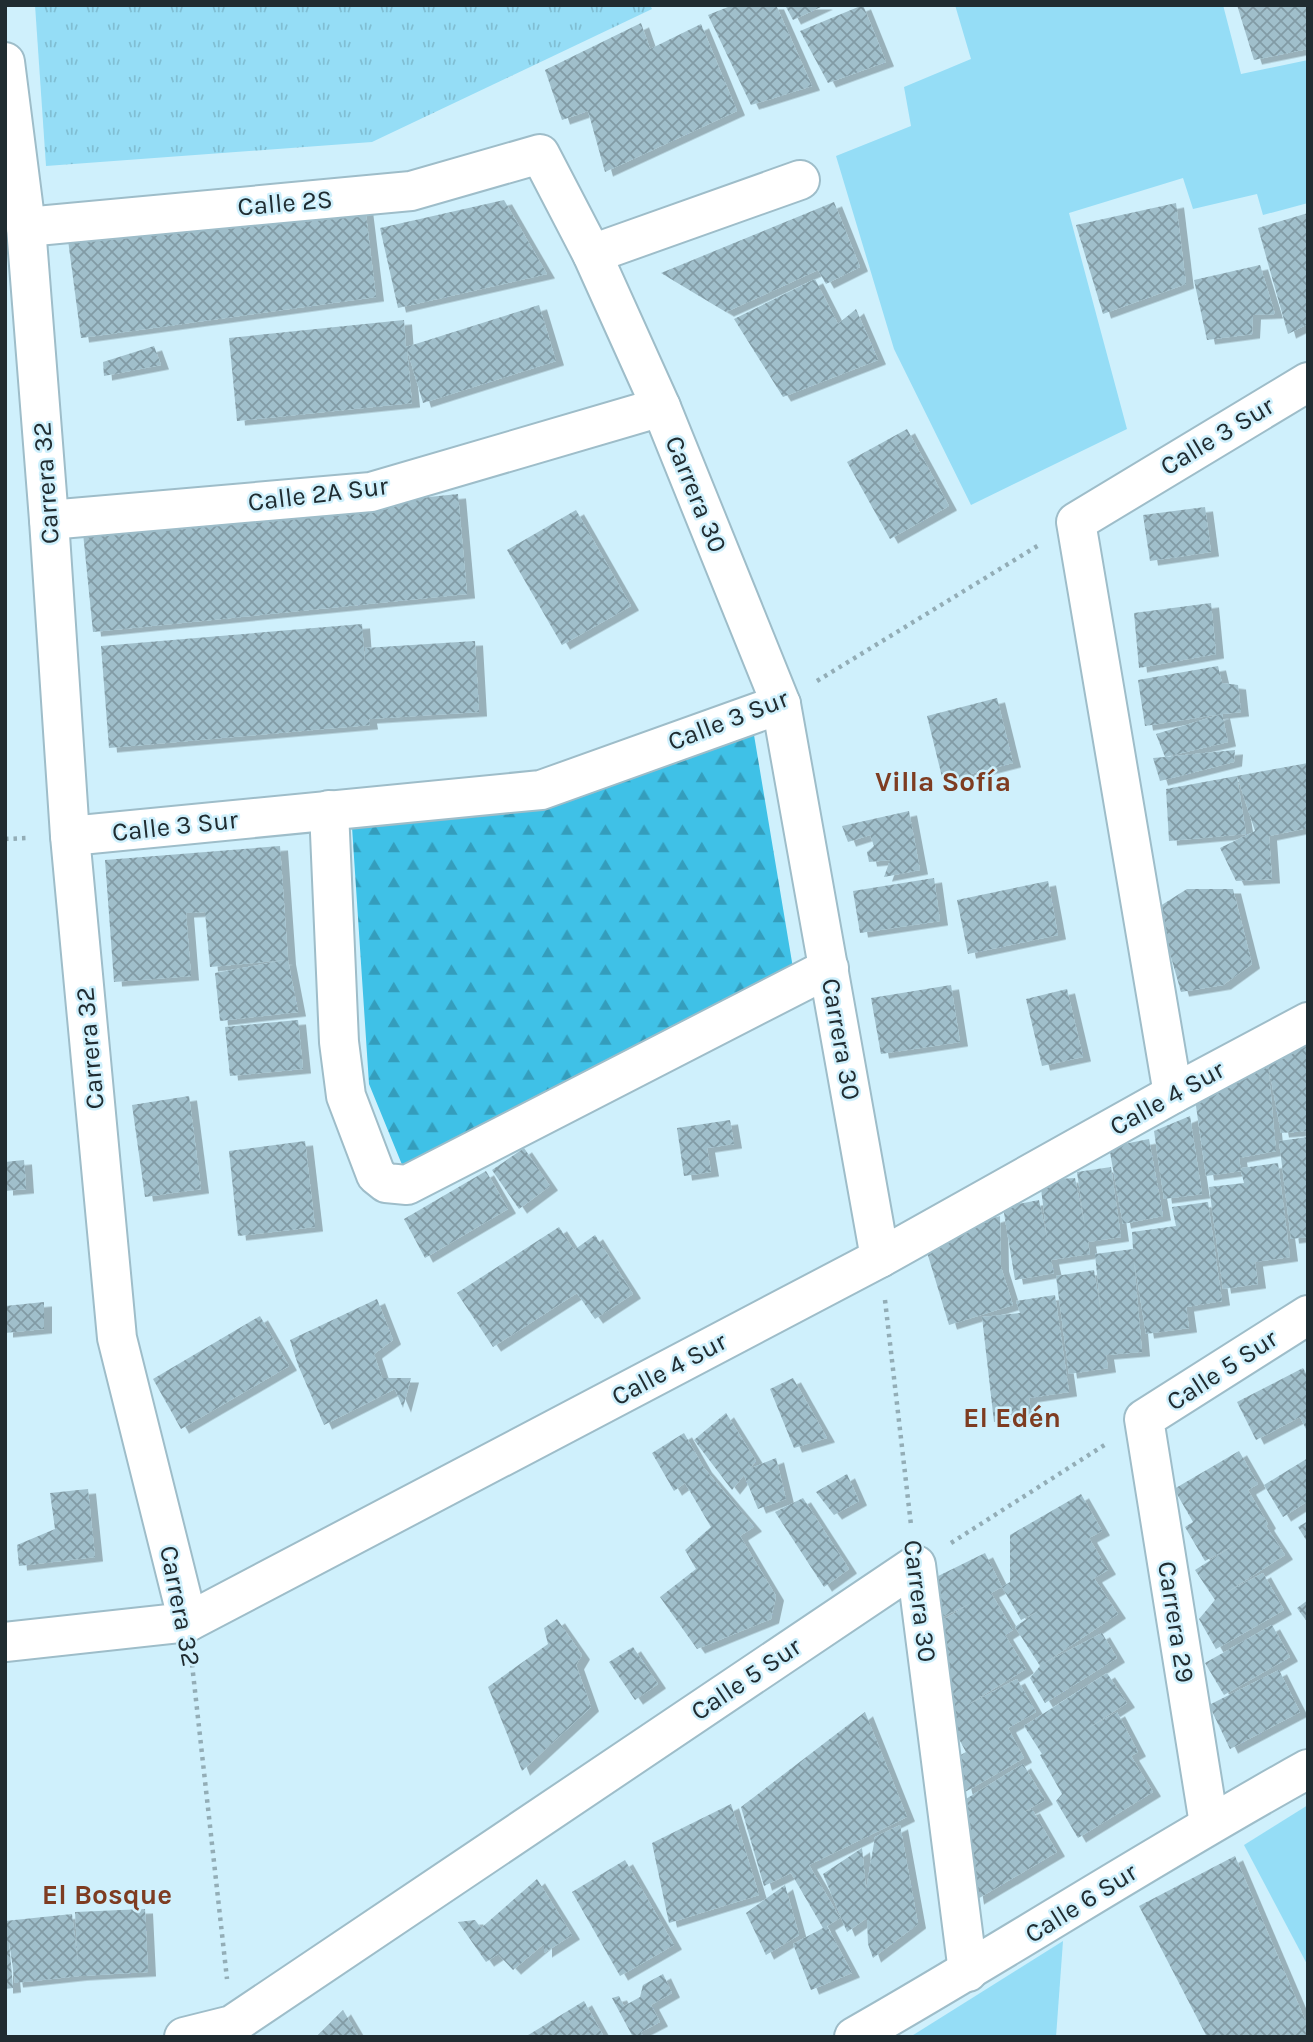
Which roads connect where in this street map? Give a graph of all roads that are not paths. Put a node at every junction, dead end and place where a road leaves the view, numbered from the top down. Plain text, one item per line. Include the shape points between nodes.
1 (5, 62) edge
2 (541, 154) joint
3 (800, 180) dead end
4 (26, 227) junction
5 (592, 254) junction
6 (1308, 382) edge
7 (661, 407) junction
8 (49, 520) junction
9 (781, 704) junction
10 (329, 810) junction
11 (70, 836) junction
12 (829, 968) junction
13 (1308, 1022) edge
14 (1173, 1094) junction
15 (880, 1258) junction
16 (1308, 1314) edge
17 (1144, 1419) joint
18 (916, 1565) joint
19 (188, 1622) junction
20 (5, 1642) edge
21 (1308, 1769) edge
22 (1209, 1824) junction
23 (968, 1972) junction
24 (184, 2037) edge
25 (854, 2037) edge

1 - 4 street, Carrera 32
2 - 4 street, Calle 2S via 411,191
2 - 5 street, Carrera 30
3 - 5 street
4 - 8 street, Carrera 32
5 - 7 street, Carrera 30
6 - 14 street, Calle 3 Sur via 1076,522
7 - 8 street, Calle 2A Sur via 371,492
7 - 9 street, Carrera 30
8 - 11 street, Carrera 32
9 - 10 street, Calle 3 Sur via 541,790
9 - 12 street, Carrera 30
10 - 11 street, Calle 3 Sur
10 - 12 street via 339,1042 346,1096 376,1175 386,1183 407,1185
11 - 19 street, Carrera 32 via 117,1338
12 - 15 street, Carrera 30
13 - 14 street, Calle 4 Sur
14 - 15 street, Calle 4 Sur
15 - 19 street, Calle 4 Sur
16 - 17 street, Calle 5 Sur
17 - 22 street, Carrera 29
18 - 23 street, Carrera 30
18 - 24 street, Calle 5 Sur via 232,2025
19 - 20 street, Calle 4 Sur
21 - 22 street, Calle 6 Sur
22 - 23 street, Calle 6 Sur
23 - 25 street, Calle 6 Sur

